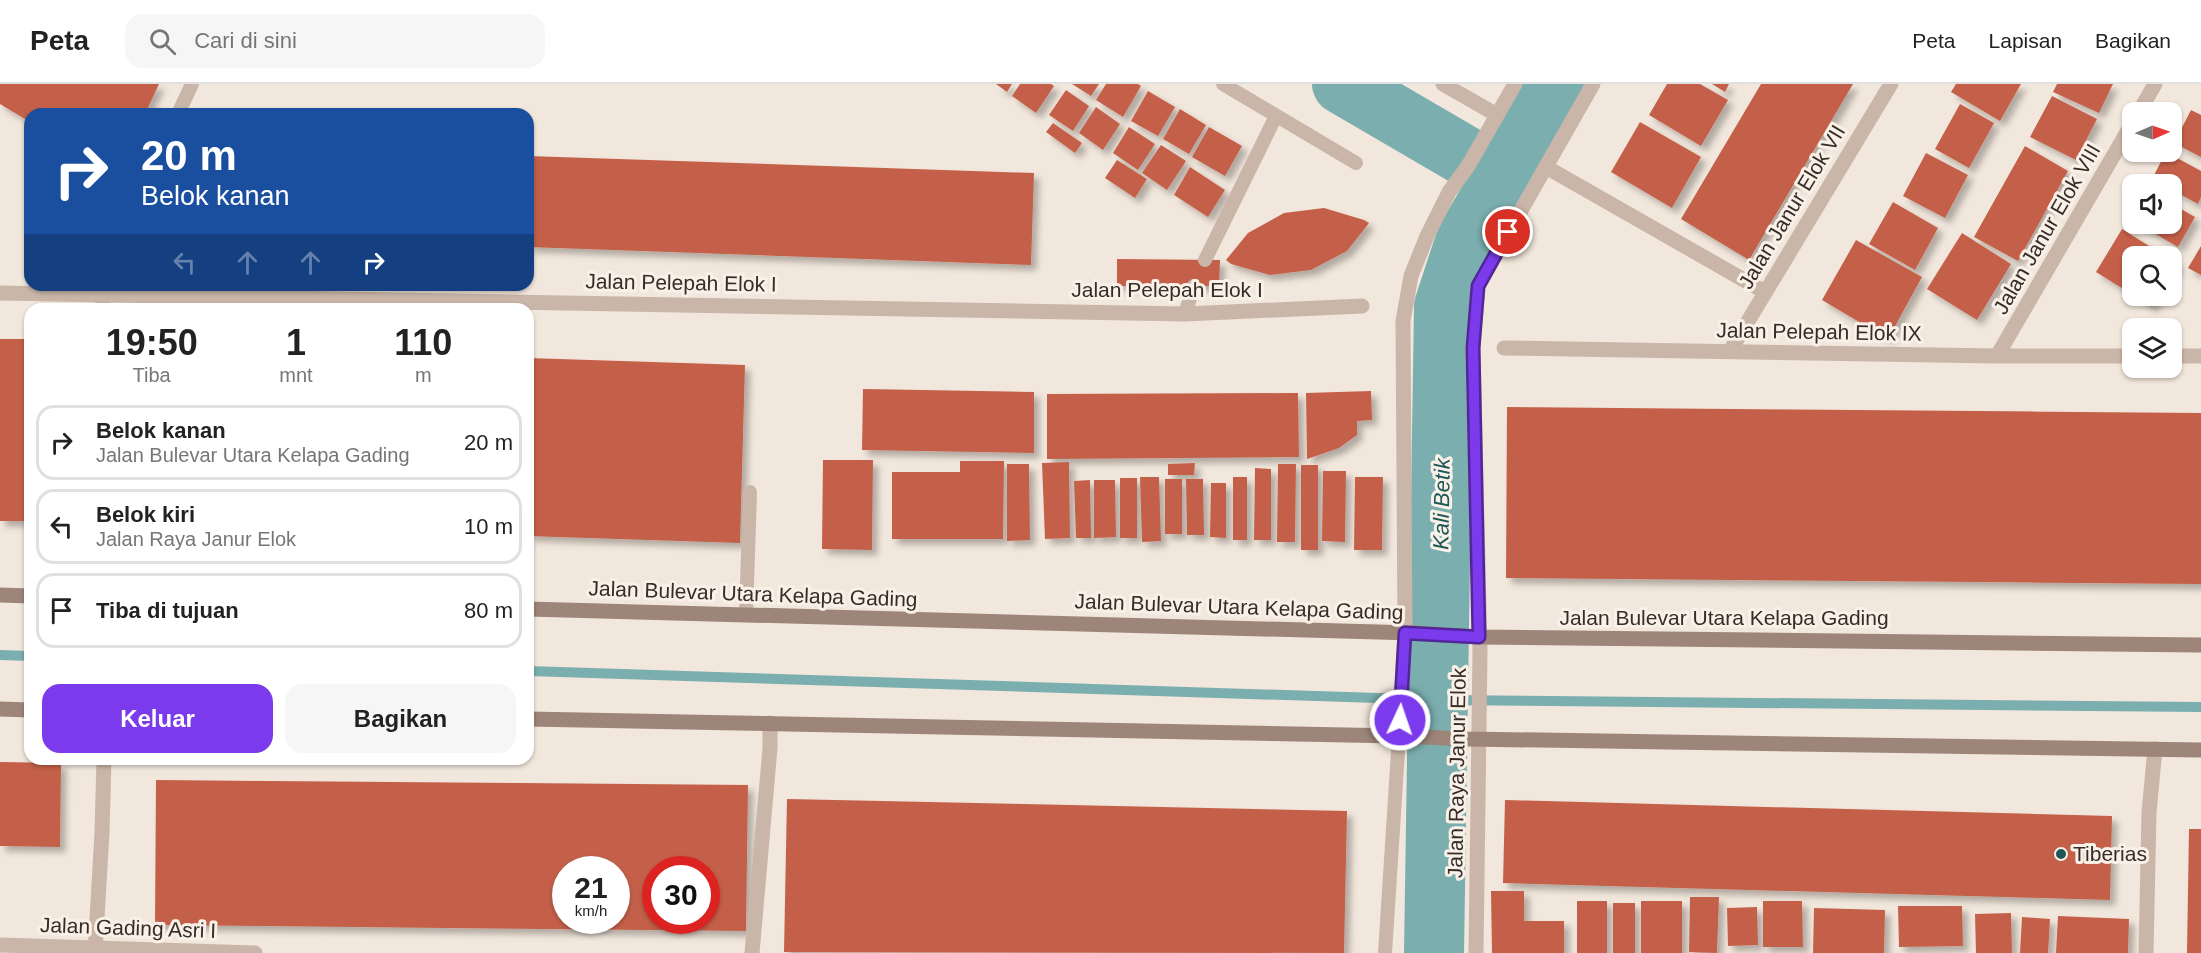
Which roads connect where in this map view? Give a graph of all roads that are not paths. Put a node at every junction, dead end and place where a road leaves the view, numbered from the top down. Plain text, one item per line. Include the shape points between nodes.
1 (192, 84) edge
2 (1223, 84) edge
3 (1443, 84) edge
4 (1515, 84) edge
5 (1593, 84) edge
6 (1891, 84) edge
7 (2155, 84) edge
8 (2145, 102) edge
9 (181, 108) edge
10 (1276, 116) junction
11 (1494, 120) junction
12 (2122, 141) edge
13 (1356, 163) dead end
14 (1546, 167) junction
15 (1205, 260) dead end
16 (1194, 286) dead end
17 (1765, 292) junction
18 (0, 293) edge
19 (102, 301) edge
20 (269, 303) edge
21 (534, 306) edge
22 (1362, 306) dead end
23 (1185, 314) junction
24 (1504, 348) dead end
25 (1730, 351) junction
26 (1997, 356) junction
27 (2122, 356) edge
28 (2182, 356) edge
29 (2201, 356) edge
30 (750, 492) dead end
31 (0, 595) edge
32 (24, 596) edge
33 (534, 609) edge
34 (746, 615) junction
35 (1408, 637) junction
36 (1477, 642) junction
37 (2201, 645) edge
38 (0, 709) edge
39 (24, 710) edge
40 (534, 719) edge
41 (770, 723) junction
42 (1399, 736) junction
43 (1473, 739) junction
44 (2155, 749) junction
45 (2201, 750) edge
46 (104, 765) edge
47 (0, 945) edge
48 (95, 950) edge
49 (255, 953) edge
50 (752, 953) edge
51 (1385, 953) edge
52 (1476, 953) edge
53 (2146, 953) edge

1 - 9 lane
2 - 10 lane
3 - 11 street
4 - 11 street
5 - 14 street, Jalan Raya Janur Elok
6 - 17 street, Jalan Janur Elok VII
7 - 8 street
10 - 13 lane
10 - 15 lane
11 - 35 street via 1427,236 1411,276 1403,321
12 - 26 street, Jalan Janur Elok VIII
14 - 17 street
14 - 36 street, Jalan Raya Janur Elok via 1478,286 1473,348
16 - 23 lane
17 - 25 street, Jalan Janur Elok VII
18 - 19 street, Jalan Pelepah Elok I
19 - 20 street, Jalan Pelepah Elok I
21 - 23 street, Jalan Pelepah Elok I
22 - 23 street, Jalan Pelepah Elok I
24 - 25 street, Jalan Pelepah Elok IX
25 - 26 street, Jalan Pelepah Elok IX
26 - 27 street, Jalan Pelepah Elok IX
28 - 29 street
30 - 34 lane
31 - 32 main road
33 - 34 main road, Jalan Bulevar Utara Kelapa Gading
34 - 35 main road, Jalan Bulevar Utara Kelapa Gading
35 - 36 main road, Jalan Bulevar Utara Kelapa Gading
35 - 42 street
36 - 37 main road, Jalan Bulevar Utara Kelapa Gading
36 - 43 street, Jalan Raya Janur Elok via 1479,717
38 - 39 main road
40 - 41 main road
41 - 42 main road
41 - 50 street
42 - 43 main road
42 - 51 lane
43 - 44 main road
43 - 52 street, Jalan Raya Janur Elok
44 - 45 main road
44 - 53 street via 2149,812
46 - 48 street
47 - 48 street, Jalan Gading Asri I
48 - 49 street, Jalan Gading Asri I

